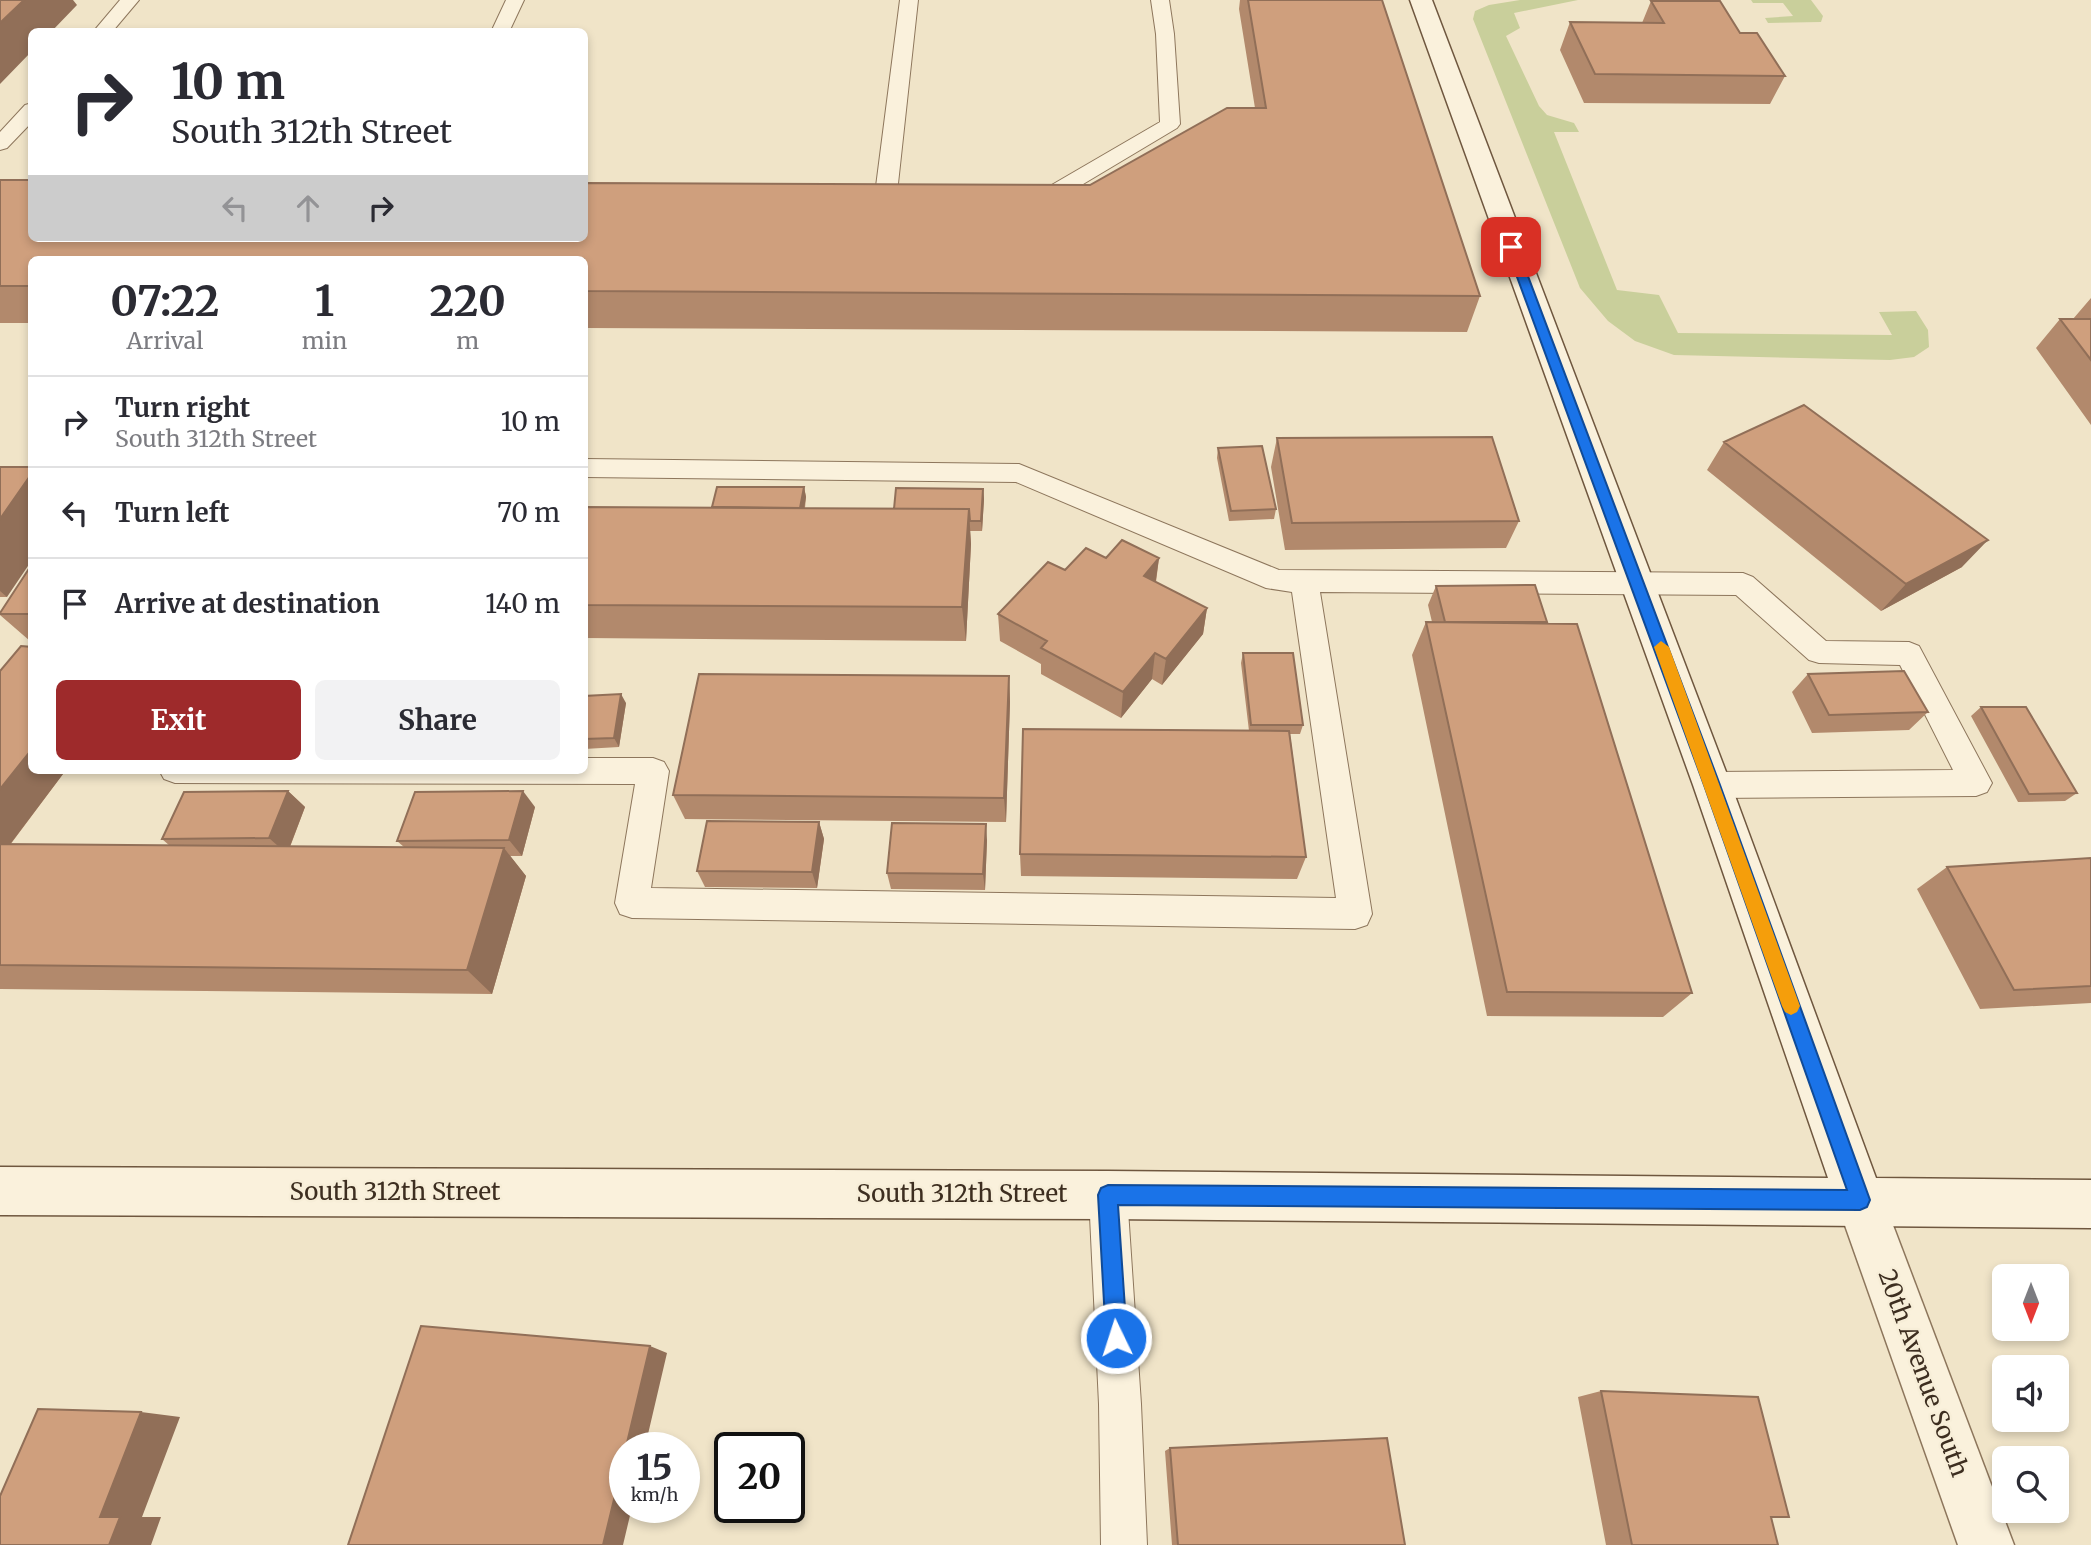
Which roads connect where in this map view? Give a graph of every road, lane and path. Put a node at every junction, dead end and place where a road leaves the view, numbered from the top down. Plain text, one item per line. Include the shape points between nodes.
1 (130, 0) edge
2 (515, 0) edge
3 (909, 0) edge
4 (1160, 0) edge
5 (1421, 0) edge
6 (106, 28) edge
7 (502, 28) edge
8 (28, 113) edge
9 (0, 144) edge
10 (858, 202) edge
11 (885, 202) junction
12 (911, 203) edge
13 (1013, 204) edge
14 (588, 468) edge
15 (1304, 580) junction
16 (1637, 582) junction
17 (588, 772) edge
18 (1712, 785) junction
19 (0, 1191) edge
20 (1108, 1195) junction
21 (1860, 1200) junction
22 (2091, 1204) edge
23 (1124, 1545) edge
24 (1986, 1545) edge

1 - 6 lane
2 - 7 lane
3 - 11 lane
4 - 13 lane via 1170,124 1035,204
5 - 16 street, 20th Avenue South
8 - 9 lane
10 - 11 lane
11 - 12 lane
14 - 15 lane via 1019,473 1276,581
15 - 16 lane
15 - 17 lane via 1355,914 632,903 653,772
16 - 18 street, 20th Avenue South
16 - 18 lane via 1743,584 1819,652 1909,654 1976,783
18 - 21 street, 20th Avenue South
19 - 20 street, South 312th Street
20 - 21 street, South 312th Street
20 - 23 lane
21 - 22 street, South 312th Street
21 - 24 street, 20th Avenue South

